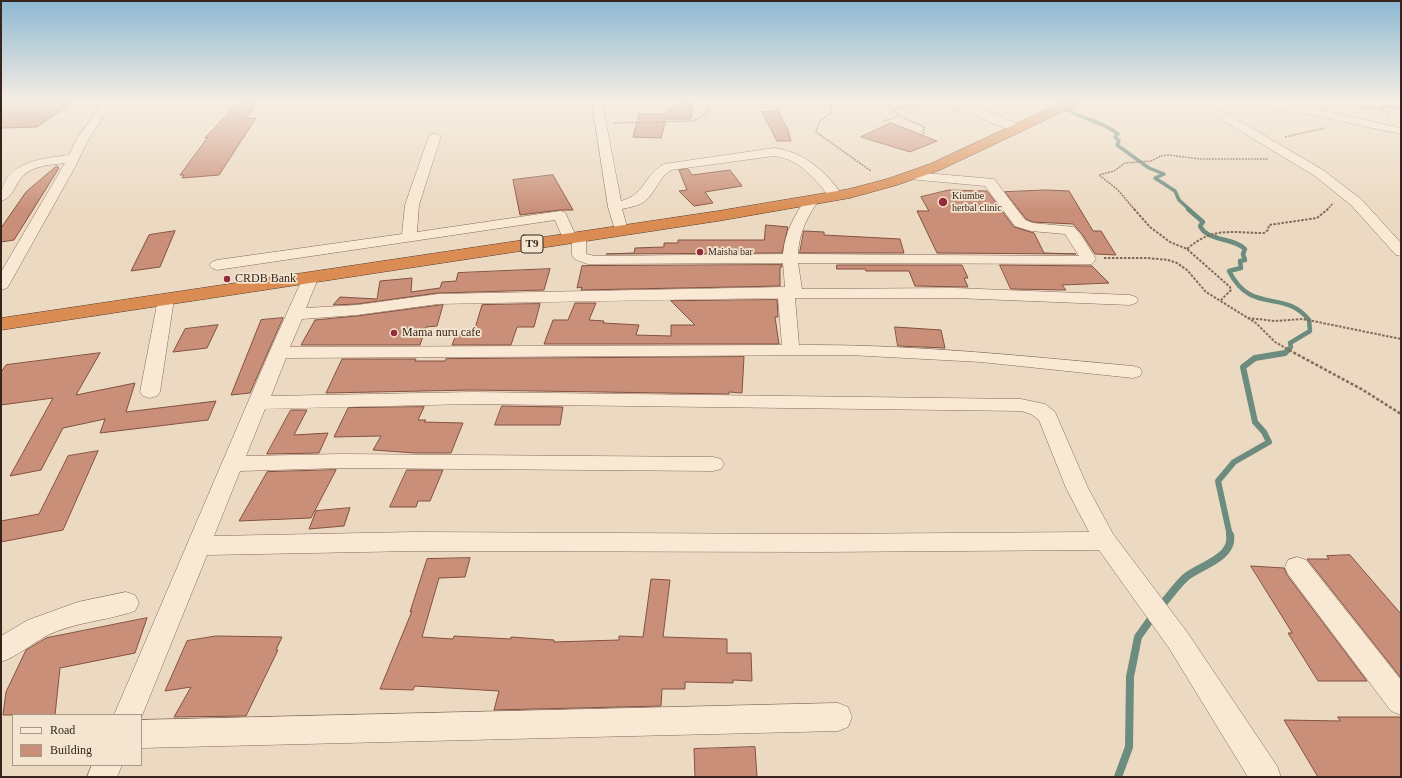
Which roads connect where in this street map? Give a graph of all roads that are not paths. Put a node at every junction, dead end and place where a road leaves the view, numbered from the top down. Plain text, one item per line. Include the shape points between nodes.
1 (83, 138) edge
2 (434, 138) edge
3 (603, 138) edge
4 (995, 138) edge
5 (1262, 138) edge
6 (73, 158) junction
7 (913, 176) junction
8 (836, 196) junction
9 (1, 197) edge
10 (812, 200) junction
11 (615, 207) junction
12 (621, 230) junction
13 (409, 237) junction
14 (574, 237) junction
15 (1401, 252) edge
16 (789, 258) junction
17 (216, 265) dead end
18 (311, 276) junction
19 (1, 285) edge
20 (790, 292) junction
21 (166, 299) junction
22 (1130, 300) dead end
23 (295, 314) junction
24 (1, 324) edge
25 (791, 350) junction
26 (278, 353) junction
27 (1133, 372) dead end
28 (150, 392) dead end
29 (258, 403) junction
30 (233, 464) junction
31 (713, 464) dead end
32 (1105, 541) junction
33 (199, 546) junction
34 (1297, 567) dead end
35 (126, 603) dead end
36 (1, 650) edge
37 (1401, 702) edge
38 (128, 714) edge
39 (838, 717) dead end
40 (142, 734) edge
41 (107, 766) edge
42 (102, 777) edge
43 (1266, 777) edge

1 - 6 street
2 - 13 street via 412,205
3 - 11 street
4 - 7 highway, T9
5 - 15 street via 1344,191
6 - 9 street via 27,168 18,173
6 - 19 street
7 - 8 highway, T9
7 - 16 street via 989,182 1020,223 1031,227 1069,230 1088,260 1080,262
8 - 10 highway, T9
8 - 11 street via 808,164 785,152 774,152 668,167 655,175 644,195
10 - 12 highway, T9
10 - 16 street via 797,223 790,244
11 - 12 street
12 - 14 highway, T9
13 - 14 street via 560,215
13 - 17 street
14 - 16 street via 579,256 592,262
14 - 18 highway, T9
16 - 20 street
18 - 21 highway, T9
18 - 23 street
20 - 22 street via 955,293
20 - 23 street via 468,298
20 - 25 street
21 - 24 highway, T9
21 - 28 street
23 - 26 street
25 - 26 street
25 - 27 street via 849,350 974,357
26 - 29 street
29 - 30 street
29 - 32 street via 472,398 1020,405 1038,409 1048,418 1077,488
30 - 31 street via 342,461
30 - 33 street
32 - 33 street via 485,541
32 - 43 street via 1178,640
33 - 38 street
34 - 37 street
35 - 36 street via 78,613 37,628
39 - 40 street
41 - 42 street

